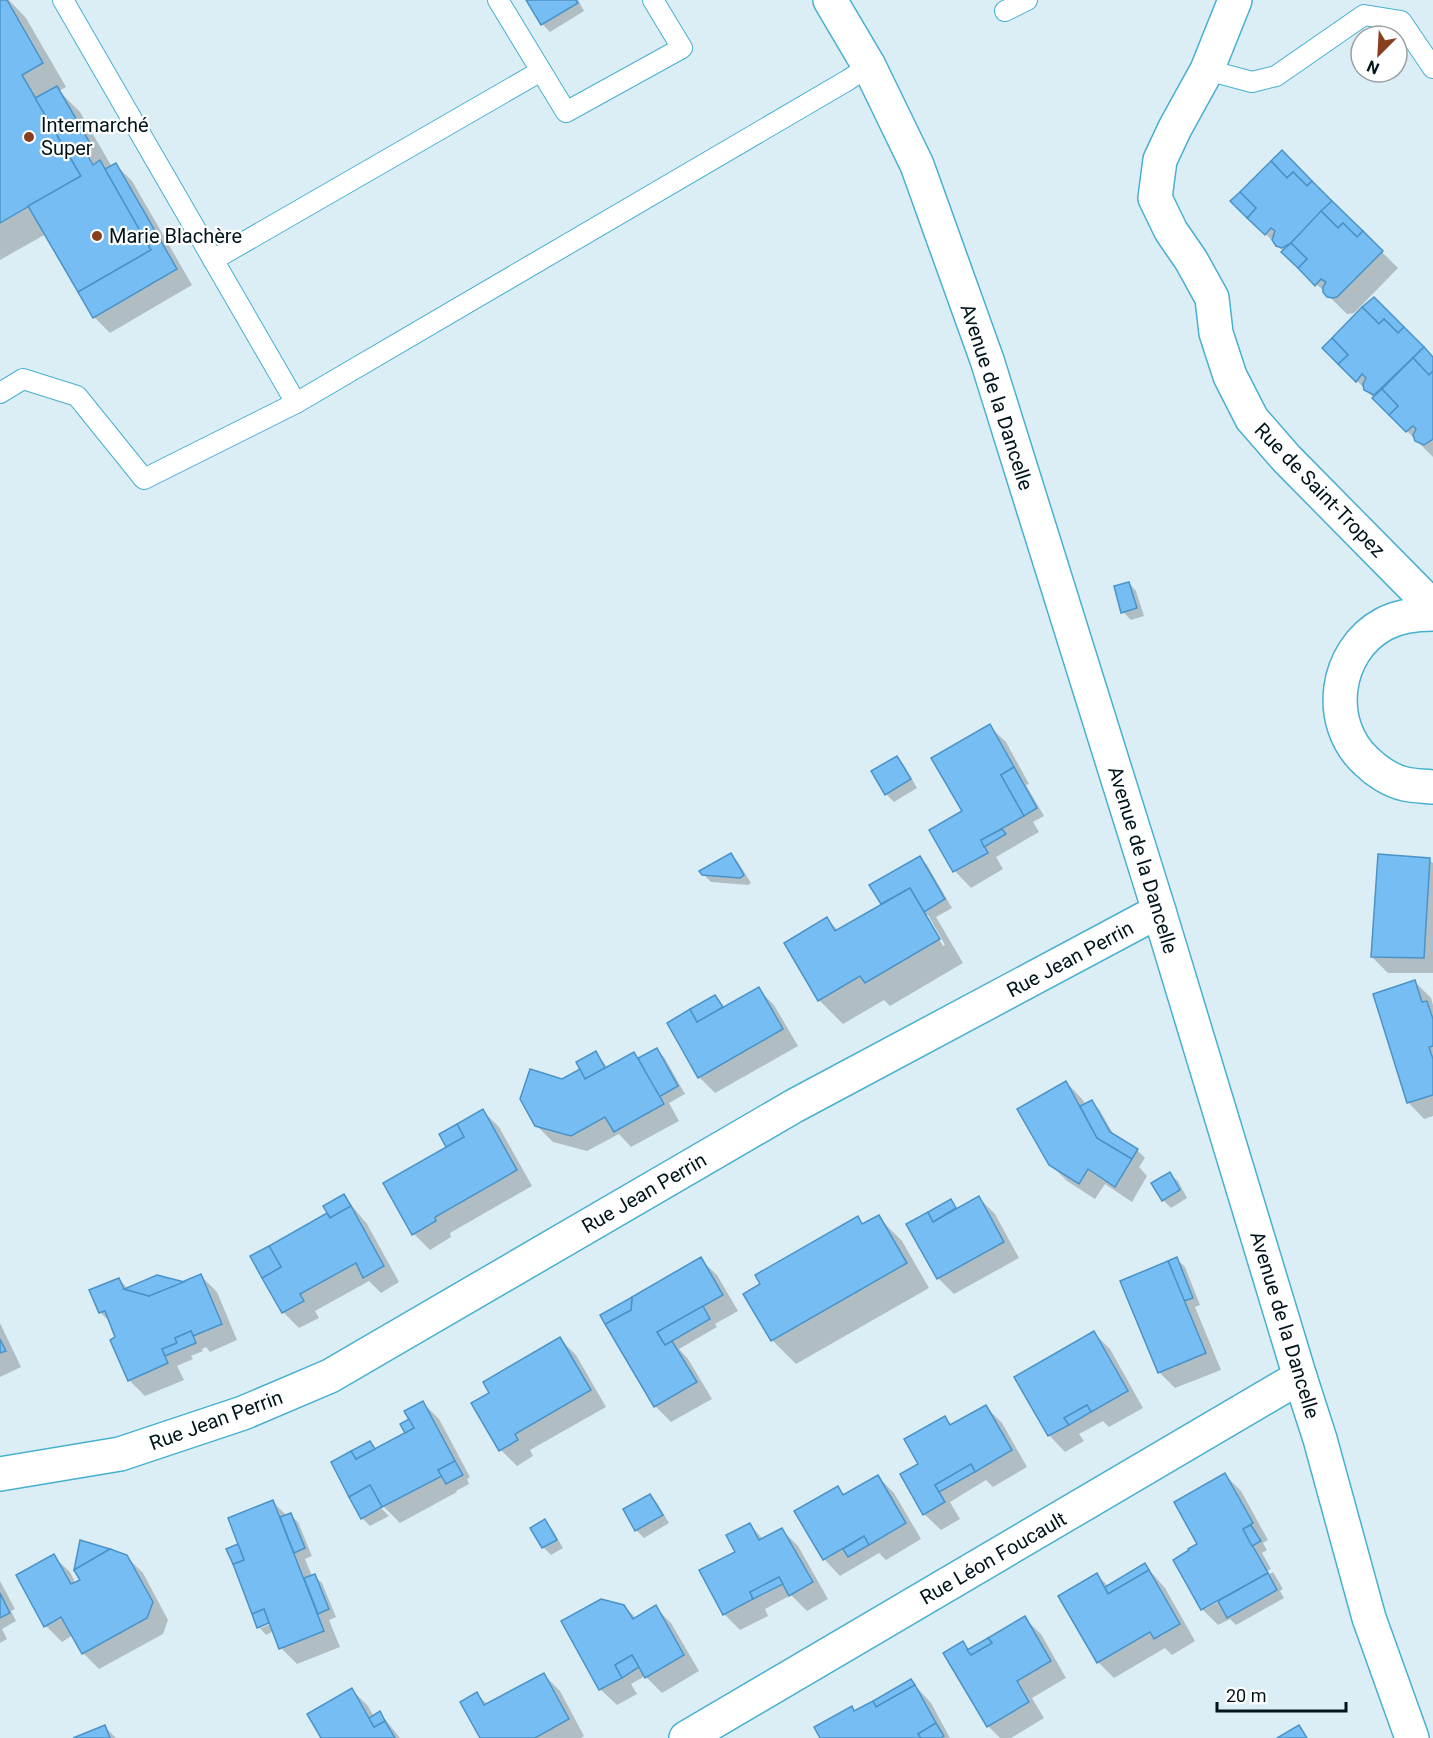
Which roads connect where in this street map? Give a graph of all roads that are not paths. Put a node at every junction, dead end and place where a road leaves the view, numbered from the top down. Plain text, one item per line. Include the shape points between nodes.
1 (63, 0) edge
2 (498, 0) edge
3 (653, 0) edge
4 (830, 0) edge
5 (1027, 0) edge
6 (1235, 0) edge
7 (1005, 11) dead end
8 (869, 66) junction
9 (1433, 68) edge
10 (1207, 70) junction
11 (541, 71) junction
12 (213, 260) junction
13 (0, 393) edge
14 (296, 403) junction
15 (1433, 607) edge
16 (1433, 614) edge
17 (1433, 787) edge
18 (1159, 911) junction
19 (1300, 1377) junction
20 (0, 1474) edge
21 (686, 1738) edge
22 (1412, 1738) edge

1 - 12 lane
2 - 11 lane
3 - 11 lane via 682,48 566,112
4 - 8 street, Avenue de la Dancelle
5 - 7 lane
6 - 10 street, Rue de Saint-Tropez
8 - 14 lane
8 - 18 street, Avenue de la Dancelle via 917,165 987,360
9 - 10 lane via 1401,21 1364,15 1276,76 1252,82
10 - 15 street, Rue de Saint-Tropez via 1160,160 1155,198 1212,298 1216,333 1230,376 1252,420
11 - 12 lane
12 - 14 lane
13 - 14 lane via 23,379 77,396 144,479
16 - 17 street via 1413,614 1384,624 1360,642 1347,663 1339,692 1342,725 1355,752 1376,771 1404,784
18 - 19 street, Avenue de la Dancelle
18 - 20 street, Rue Jean Perrin via 794,1106 330,1376 243,1413 120,1454
19 - 21 street, Rue Léon Foucault
19 - 22 street, Avenue de la Dancelle via 1368,1618

